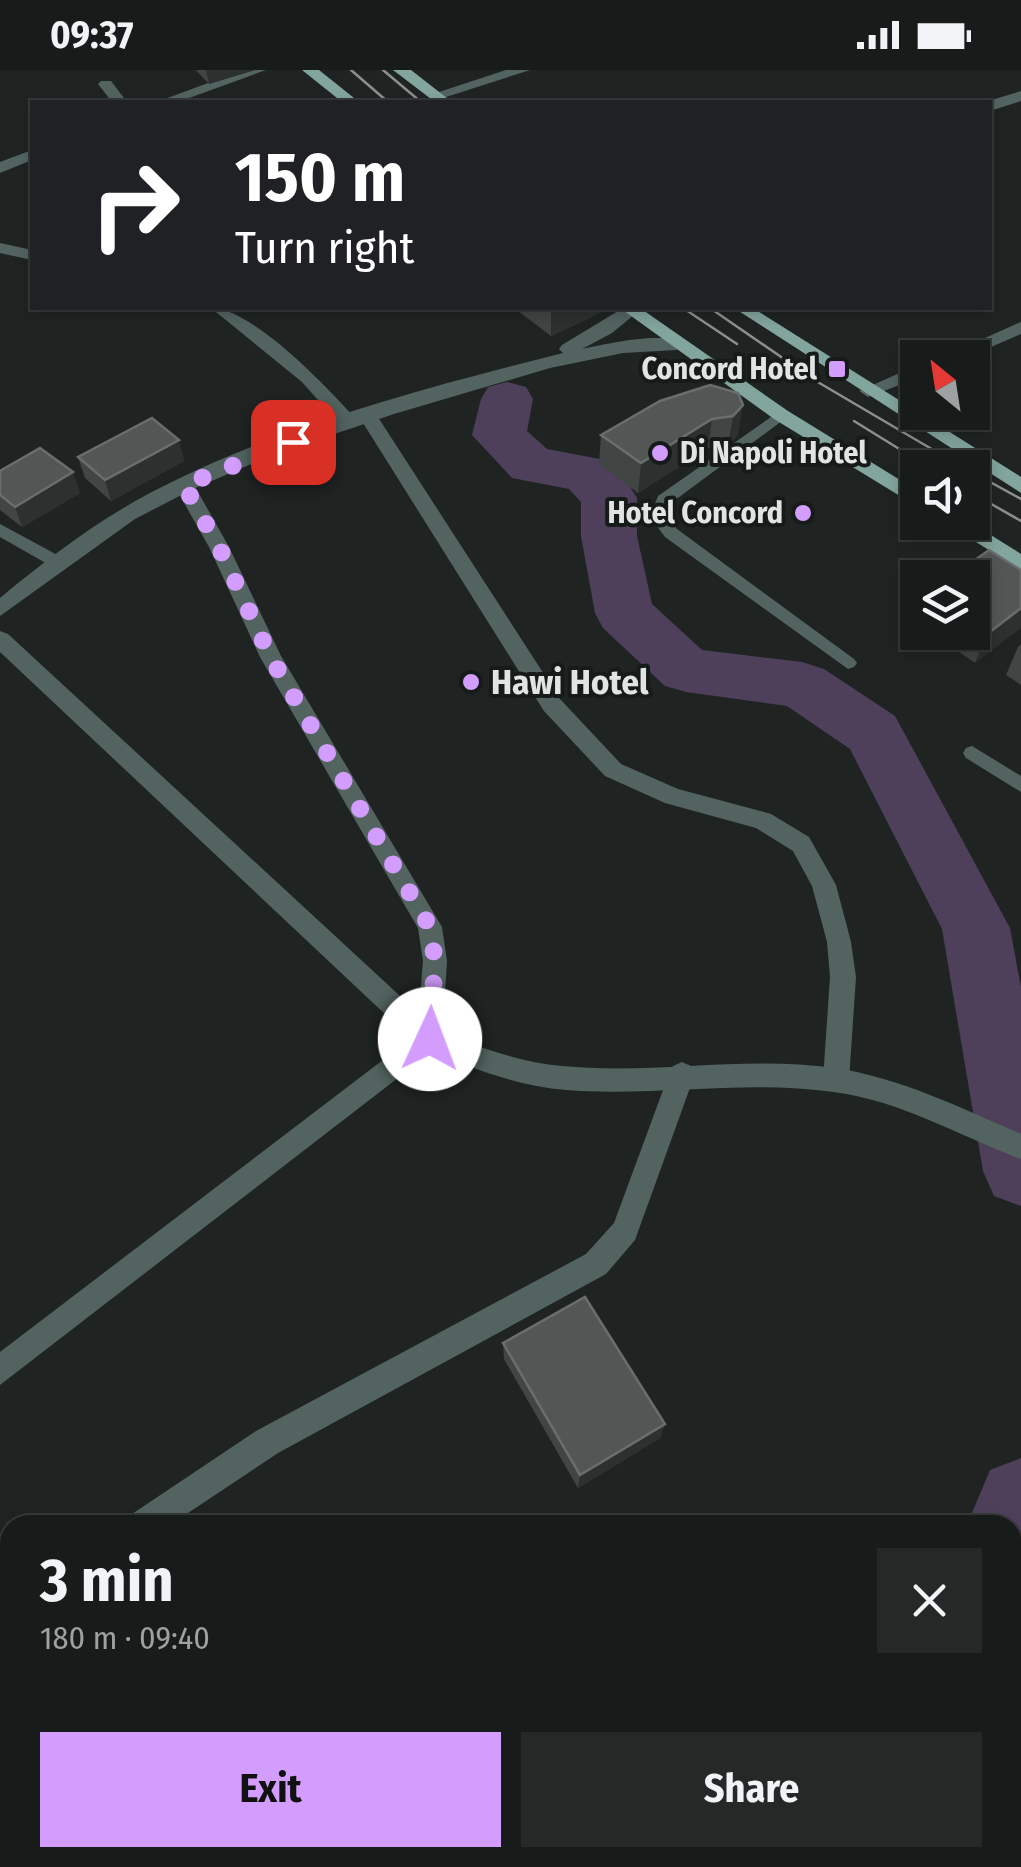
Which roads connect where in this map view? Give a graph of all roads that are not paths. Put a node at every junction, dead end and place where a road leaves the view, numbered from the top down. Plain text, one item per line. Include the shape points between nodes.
1 (258, 70) edge
2 (310, 70) edge
3 (401, 70) edge
4 (522, 70) edge
5 (106, 84) dead end
6 (1021, 96) edge
7 (439, 99) edge
8 (118, 100) edge
9 (170, 100) edge
10 (348, 100) edge
11 (992, 105) edge
12 (30, 156) edge
13 (0, 168) edge
14 (0, 248) edge
15 (30, 255) edge
16 (222, 310) edge
17 (627, 310) edge
18 (633, 310) edge
19 (745, 310) edge
20 (1021, 328) edge
21 (990, 341) edge
22 (676, 344) junction
23 (522, 370) junction
24 (900, 378) edge
25 (868, 391) junction
26 (781, 415) junction
27 (358, 419) junction
28 (184, 485) junction
29 (1021, 486) edge
30 (900, 489) edge
31 (0, 530) edge
32 (983, 540) edge
33 (57, 562) junction
34 (1021, 563) edge
35 (0, 609) edge
36 (0, 639) edge
37 (848, 664) dead end
38 (972, 753) dead end
39 (1021, 785) edge
40 (430, 1039) junction
41 (682, 1074) junction
42 (836, 1080) junction
43 (1021, 1147) edge
44 (0, 1370) edge
45 (158, 1515) edge

1 - 9 street
2 - 10 main road
3 - 7 main road
4 - 7 street
5 - 8 street
6 - 11 street
12 - 13 street
14 - 15 street
16 - 27 street
17 - 23 street via 580,344
18 - 22 main road
19 - 25 main road
20 - 21 street
22 - 23 street via 619,347
22 - 26 main road
23 - 27 street
24 - 25 street
25 - 29 main road
26 - 30 main road
26 - 37 lane via 664,500 658,517 670,533
27 - 28 street
27 - 42 street via 552,706 613,770 672,797 762,821 801,844 824,885 839,942
28 - 33 street
28 - 40 street via 271,658 430,927
31 - 33 lane
32 - 34 main road
33 - 35 street
36 - 40 street
38 - 39 lane
40 - 41 street via 494,1065 580,1079
40 - 44 street
41 - 42 street
41 - 45 street via 625,1231 596,1264 267,1442
42 - 43 street via 923,1104

